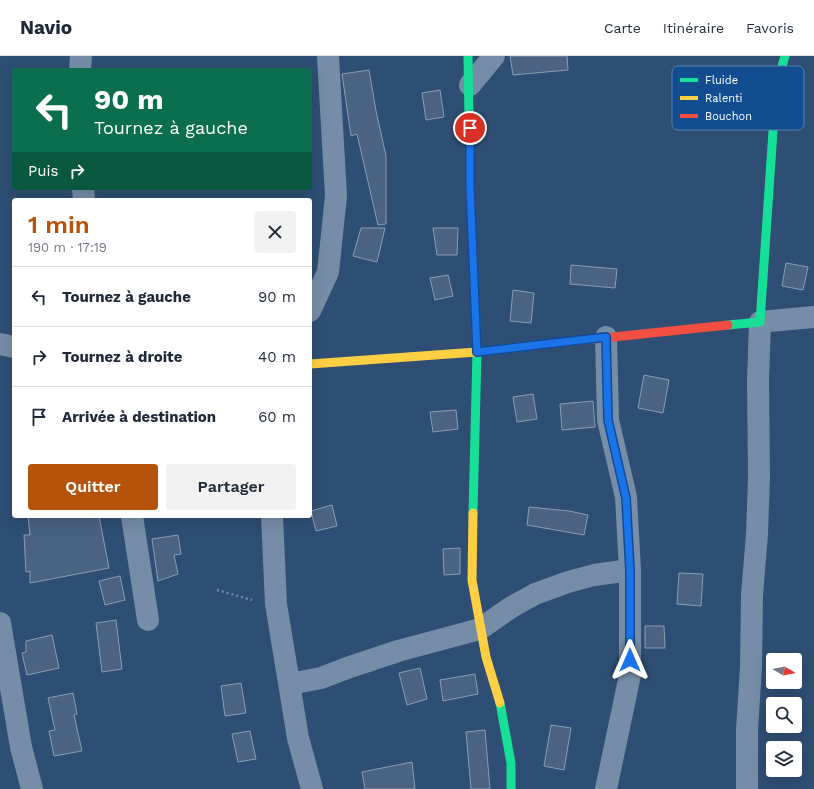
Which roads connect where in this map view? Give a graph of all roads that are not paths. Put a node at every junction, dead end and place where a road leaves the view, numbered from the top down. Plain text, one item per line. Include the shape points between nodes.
1 (80, 56) edge
2 (328, 56) edge
3 (468, 56) edge
4 (494, 56) edge
5 (785, 56) edge
6 (782, 66) edge
7 (80, 68) edge
8 (470, 85) junction
9 (773, 130) edge
10 (312, 307) edge
11 (814, 317) edge
12 (760, 322) junction
13 (606, 337) junction
14 (0, 344) edge
15 (12, 347) edge
16 (477, 352) junction
17 (312, 364) edge
18 (132, 518) edge
19 (272, 518) edge
20 (630, 570) junction
21 (148, 620) dead end
22 (0, 623) edge
23 (480, 629) junction
24 (290, 684) junction
25 (32, 789) edge
26 (312, 789) edge
27 (512, 789) edge
28 (606, 789) edge
29 (746, 789) edge

1 - 7 street
2 - 10 street via 336,196 328,272
3 - 8 street
4 - 8 street
5 - 6 street
8 - 16 street via 470,186
9 - 12 street
11 - 12 street
12 - 13 street
12 - 29 street via 759,477 752,595
13 - 16 street
13 - 20 street via 608,420 626,498
14 - 15 street
16 - 17 street
16 - 23 street via 472,580
18 - 21 street
19 - 24 street via 276,604
20 - 23 street via 594,575 535,594
20 - 28 street via 630,675
22 - 25 street via 21,747
23 - 24 street via 346,668 321,678
23 - 27 street via 499,698 511,763
24 - 26 street via 298,738

